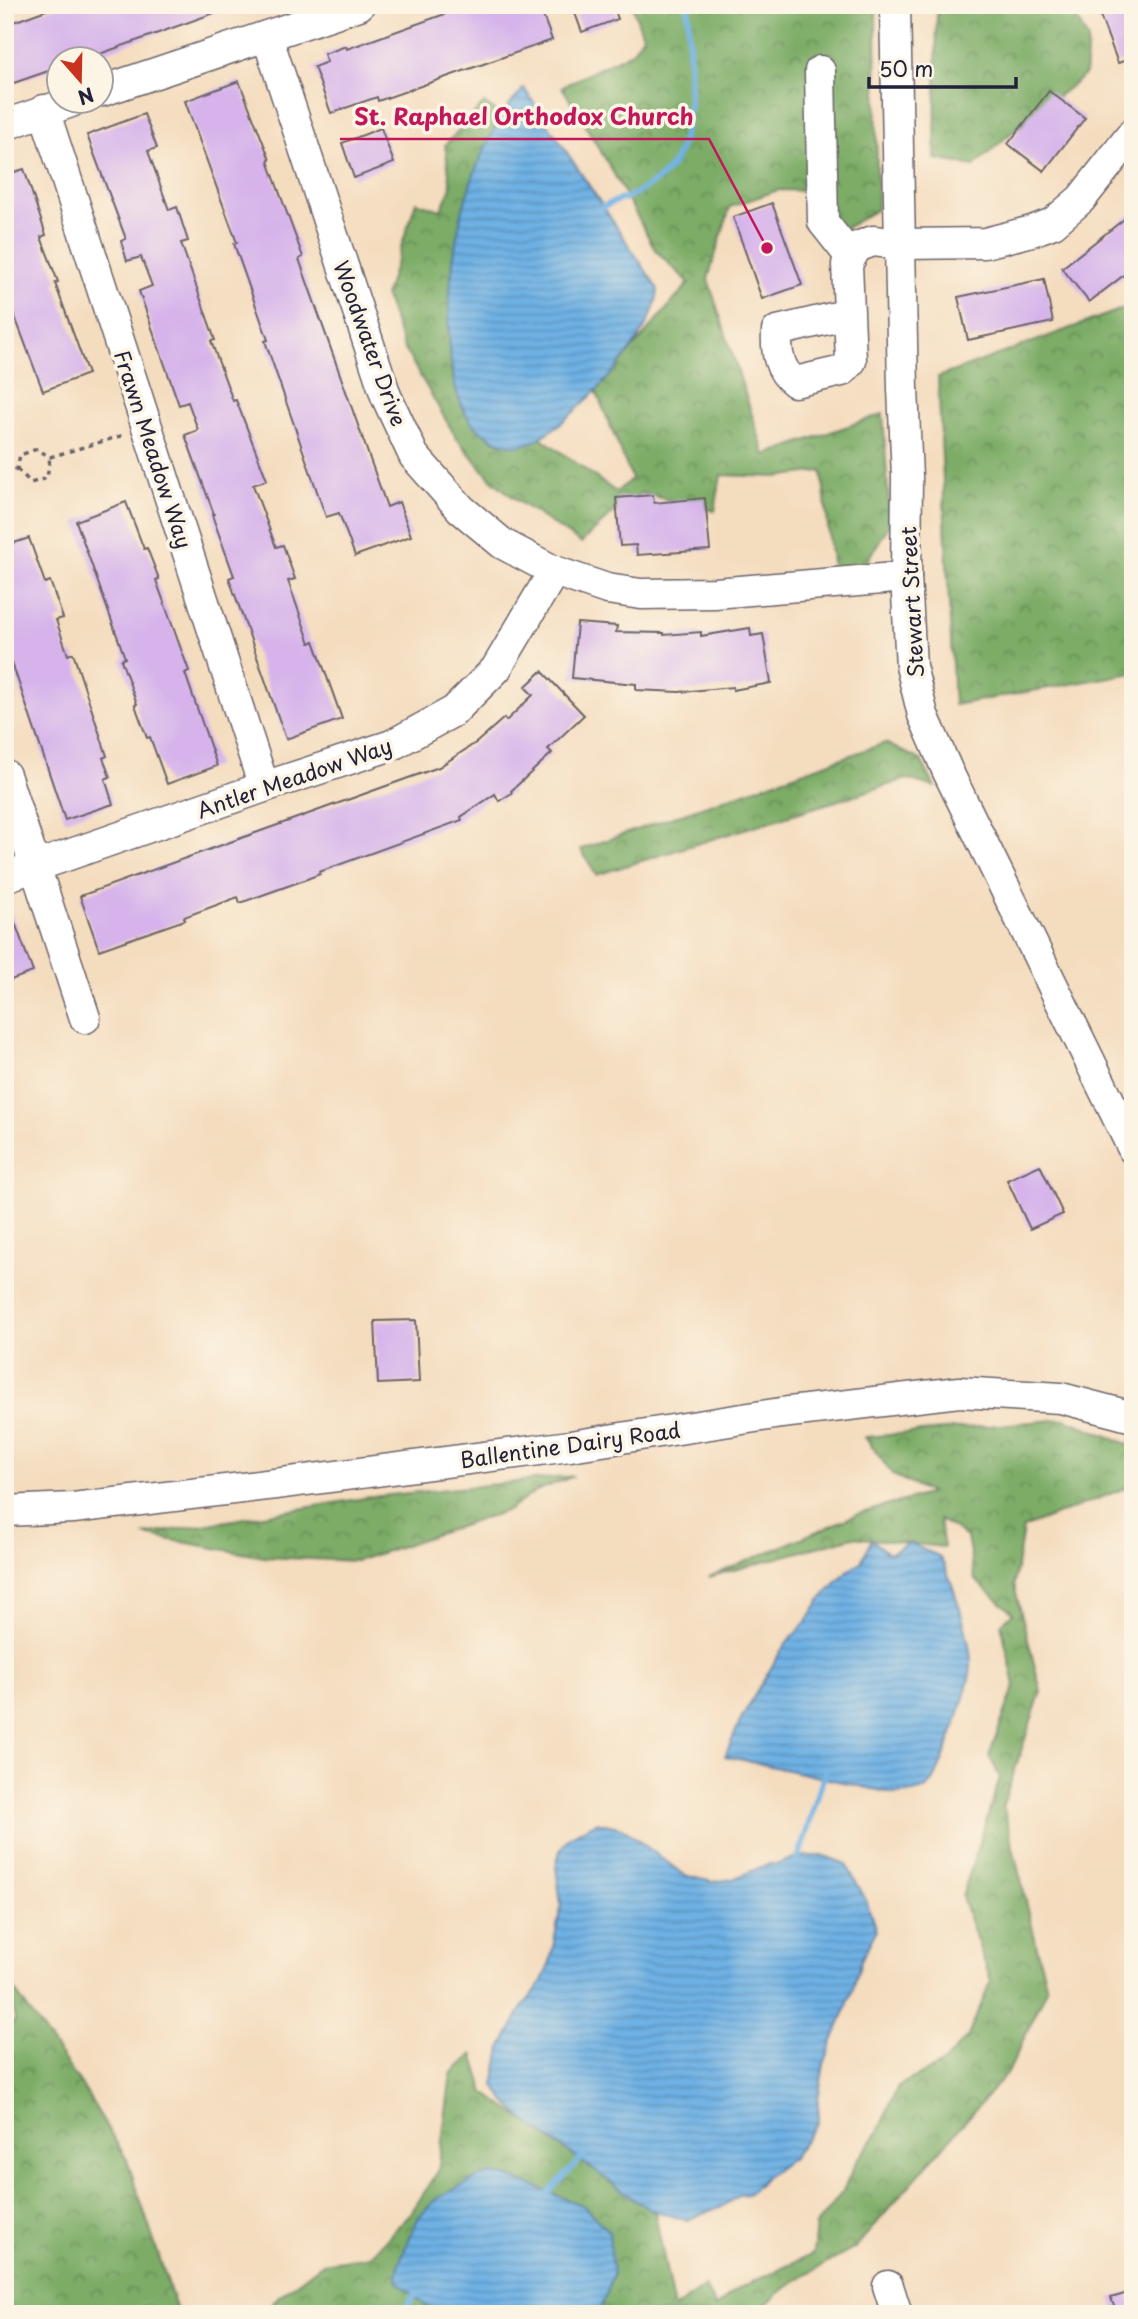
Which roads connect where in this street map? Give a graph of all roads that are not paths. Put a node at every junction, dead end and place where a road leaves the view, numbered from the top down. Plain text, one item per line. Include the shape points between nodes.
1 (359, 5) edge
2 (895, 5) edge
3 (267, 36) junction
4 (820, 71) dead end
5 (116, 86) edge
6 (46, 110) edge
7 (61, 116) edge
8 (5, 125) edge
9 (1133, 133) edge
10 (901, 244) junction
11 (850, 256) junction
12 (849, 314) dead end
13 (554, 571) junction
14 (906, 577) junction
15 (5, 775) edge
16 (264, 787) junction
17 (35, 866) junction
18 (5, 877) edge
19 (85, 1018) dead end
20 (1133, 1149) edge
21 (1133, 1418) edge
22 (5, 1511) edge
23 (888, 2286) dead end
24 (898, 2314) edge

1 - 3 street
2 - 10 street, Stewart Street
3 - 5 street
3 - 13 street, Woodwater Drive via 386,396 414,456 461,509 503,544
4 - 11 street via 823,222
6 - 8 street
7 - 16 street, Frawn Meadow Way
9 - 10 street via 1081,199 1053,223 985,243
10 - 11 street via 873,241 857,247
10 - 14 street, Stewart Street
11 - 12 street
13 - 14 street, Woodwater Drive via 607,589 641,594 715,593
13 - 16 street, Antler Meadow Way via 496,669 454,711 392,746
14 - 20 street, Stewart Street via 911,666 923,715
15 - 17 street
16 - 17 street, Antler Meadow Way
17 - 18 street, Antler Meadow Way
17 - 19 street
21 - 22 street, Ballentine Dairy Road via 1061,1398 959,1392 275,1484 73,1508
23 - 24 street

